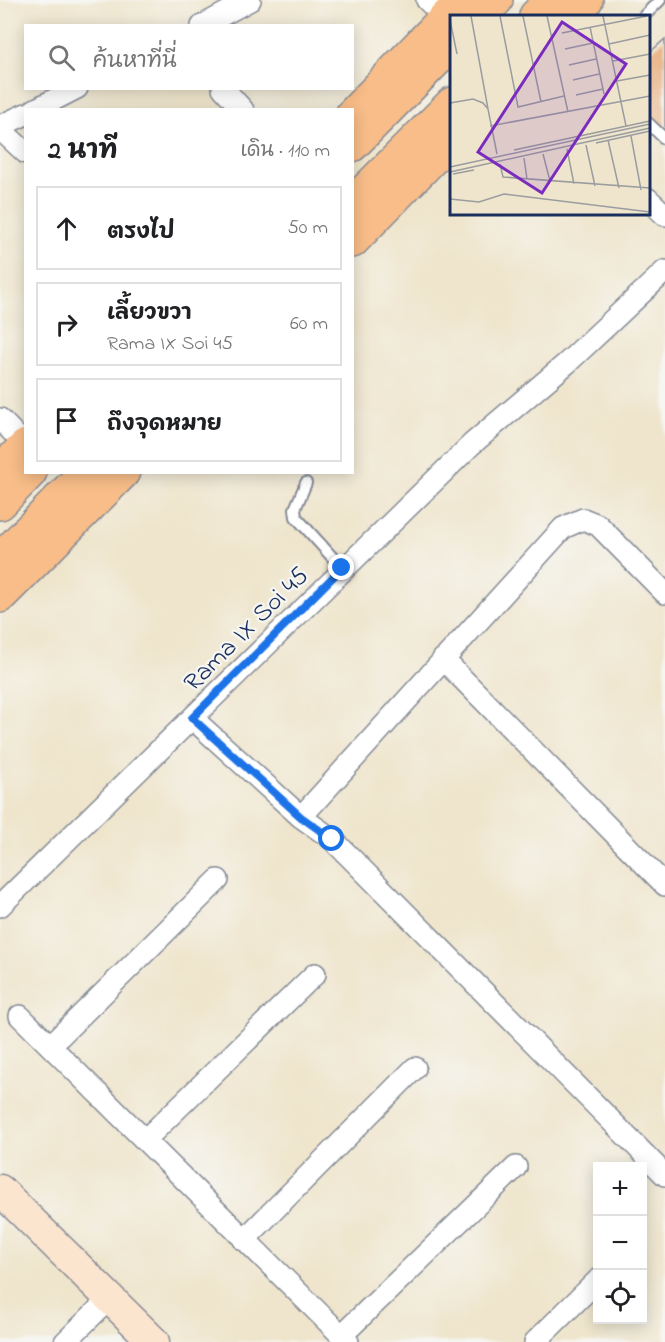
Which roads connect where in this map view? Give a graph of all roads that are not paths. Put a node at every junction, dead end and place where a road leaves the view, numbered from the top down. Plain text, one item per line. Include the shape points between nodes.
1 (250, 0) edge
2 (496, 0) edge
3 (552, 0) edge
4 (586, 0) edge
5 (660, 0) edge
6 (480, 15) edge
7 (537, 15) edge
8 (571, 15) edge
9 (645, 15) edge
10 (447, 16) edge
11 (206, 24) edge
12 (73, 90) edge
13 (226, 90) edge
14 (450, 106) edge
15 (38, 108) edge
16 (241, 108) edge
17 (354, 113) edge
18 (24, 115) edge
19 (650, 125) edge
20 (0, 128) edge
21 (450, 140) edge
22 (665, 140) edge
23 (354, 142) edge
24 (24, 151) edge
25 (650, 201) edge
26 (354, 202) edge
27 (665, 216) edge
28 (354, 239) edge
29 (665, 272) edge
30 (0, 420) edge
31 (24, 444) edge
32 (24, 448) edge
33 (0, 471) edge
34 (28, 474) edge
35 (84, 474) edge
36 (121, 474) edge
37 (306, 483) dead end
38 (0, 503) edge
39 (0, 560) edge
40 (342, 568) junction
41 (665, 593) edge
42 (0, 596) edge
43 (443, 659) junction
44 (192, 718) junction
45 (301, 817) junction
46 (218, 880) dead end
47 (665, 885) edge
48 (0, 906) edge
49 (315, 974) dead end
50 (20, 1016) dead end
51 (51, 1046) junction
52 (415, 1068) dead end
53 (146, 1139) junction
54 (516, 1167) dead end
55 (665, 1175) edge
56 (0, 1190) edge
57 (244, 1240) junction
58 (593, 1284) edge
59 (110, 1298) junction
60 (345, 1339) edge
61 (65, 1342) edge
62 (154, 1342) edge
63 (535, 1342) edge

1 - 11 street
2 - 6 main road
3 - 7 main road
4 - 8 main road
5 - 9 lane
10 - 17 main road
10 - 23 main road
12 - 15 street
13 - 16 street
14 - 26 main road
18 - 20 street
19 - 22 lane
20 - 24 street
21 - 28 main road
25 - 27 street
29 - 40 street, Rama IX Soi 45 via 472,444
30 - 31 street
32 - 33 main road
34 - 38 main road
35 - 39 main road
36 - 42 main road
37 - 40 lane via 295,509 296,517
40 - 44 street, Rama IX Soi 45
41 - 43 street via 598,525 583,519 563,528
43 - 45 street
43 - 47 street
44 - 45 street
44 - 48 street, Rama IX Soi 45
45 - 55 street via 332,839
46 - 51 street
49 - 53 street
50 - 51 street
51 - 53 street
52 - 57 street
53 - 57 street
54 - 60 street
56 - 59 street
57 - 60 street
58 - 63 street
59 - 61 street
59 - 62 street

